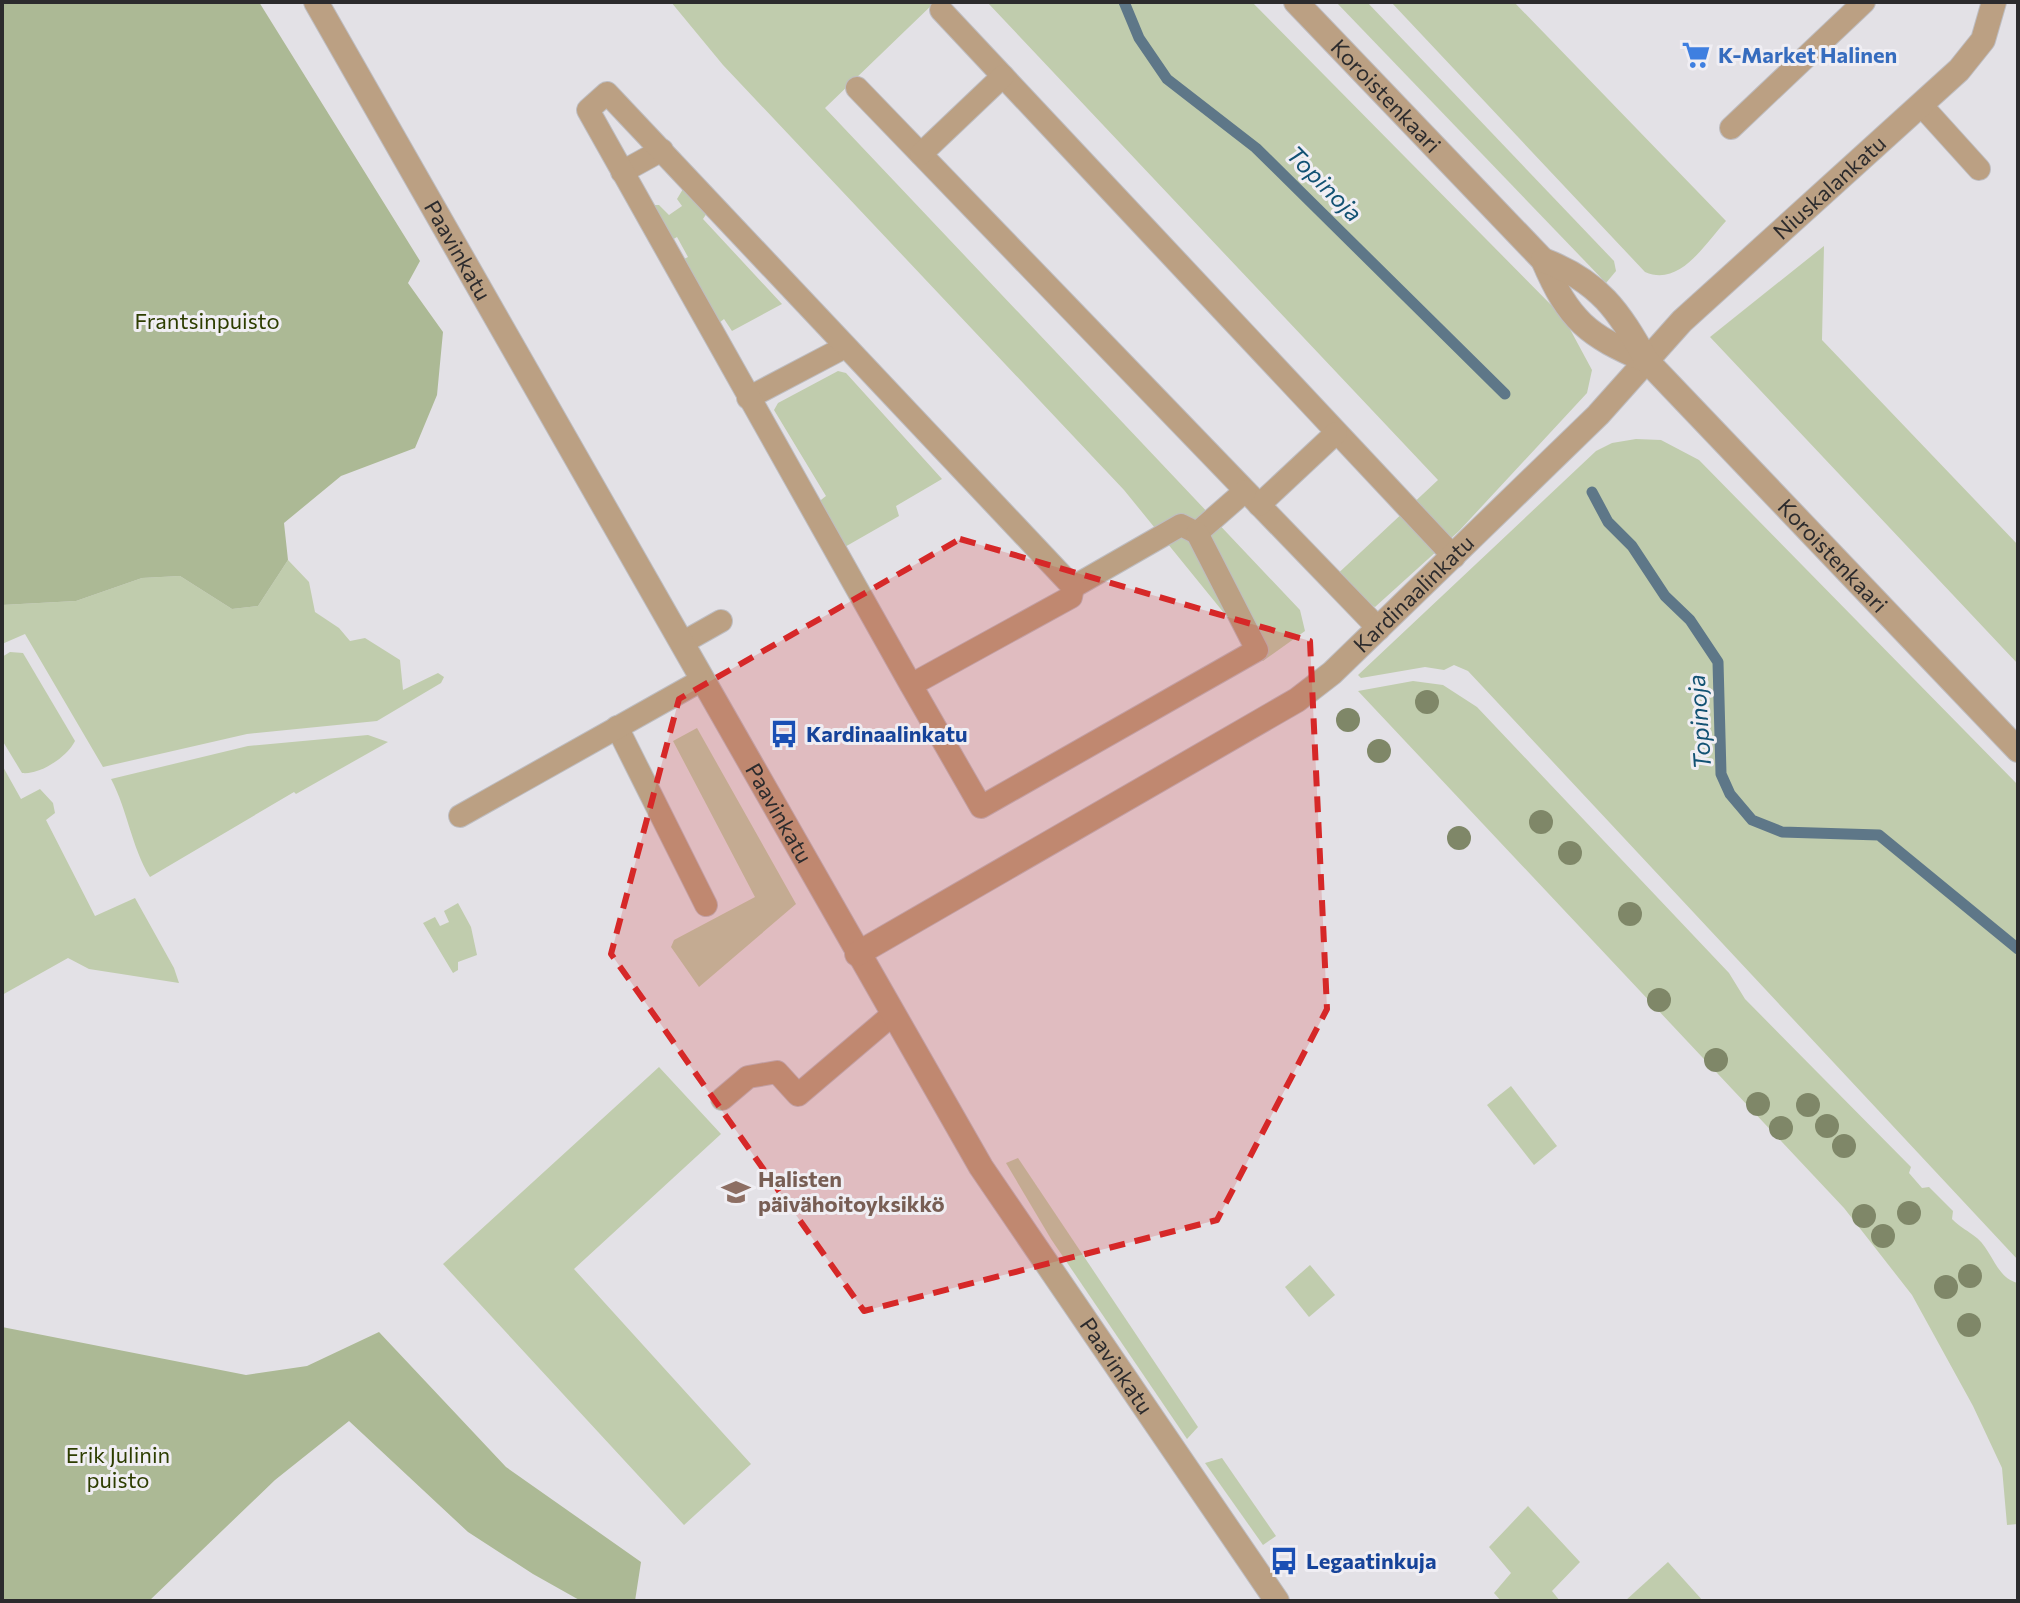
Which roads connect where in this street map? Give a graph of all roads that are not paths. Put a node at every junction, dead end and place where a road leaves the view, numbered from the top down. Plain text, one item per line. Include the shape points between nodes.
1 (316, 2) edge
2 (1296, 2) edge
3 (1864, 2) edge
4 (1994, 2) edge
5 (941, 10) dead end
6 (1003, 76) junction
7 (857, 88) dead end
8 (1922, 106) junction
9 (1731, 128) dead end
10 (662, 150) junction
11 (921, 154) junction
12 (1979, 169) dead end
13 (622, 172) junction
14 (1543, 260) junction
15 (845, 347) junction
16 (1647, 361) junction
17 (748, 398) junction
18 (1336, 433) junction
19 (1252, 498) junction
20 (1197, 533) junction
21 (1454, 557) junction
22 (1073, 587) junction
23 (721, 621) dead end
24 (1379, 629) junction
25 (682, 643) junction
26 (702, 680) junction
27 (911, 685) junction
28 (617, 727) junction
29 (2018, 750) edge
30 (460, 816) dead end
31 (706, 905) dead end
32 (857, 954) junction
33 (892, 1015) junction
34 (722, 1099) dead end
35 (1277, 1601) edge

1 - 25 street, Paavinkatu
2 - 14 street, Koroistenkaari
3 - 9 lane
4 - 8 street, Niuskalankatu via 1983,40
5 - 6 lane
6 - 11 lane
6 - 18 lane
7 - 11 lane
8 - 12 lane
8 - 16 street, Niuskalankatu via 1682,321
10 - 13 lane
10 - 13 lane via 607,93 588,110
10 - 15 lane
11 - 19 lane
13 - 17 lane
14 - 16 street, Koroistenkaari via 1577,272 1621,315
14 - 16 street, Koroistenkaari via 1560,300 1599,340
15 - 17 lane
15 - 22 lane
16 - 21 street, Kardinaalinkatu
16 - 29 street, Koroistenkaari
17 - 27 lane
18 - 19 lane
18 - 21 lane
19 - 20 lane
19 - 24 lane
20 - 22 lane via 1181,525
20 - 27 lane via 1257,650 981,807
21 - 24 street, Kardinaalinkatu
22 - 27 lane via 1071,597
23 - 25 lane
24 - 32 street, Kardinaalinkatu via 1297,700
25 - 26 street, Paavinkatu
26 - 28 lane
26 - 32 street, Paavinkatu
28 - 30 lane
28 - 31 lane
32 - 33 street, Paavinkatu
33 - 34 lane via 798,1095 777,1072 748,1077
33 - 35 street, Paavinkatu via 1032,1245

